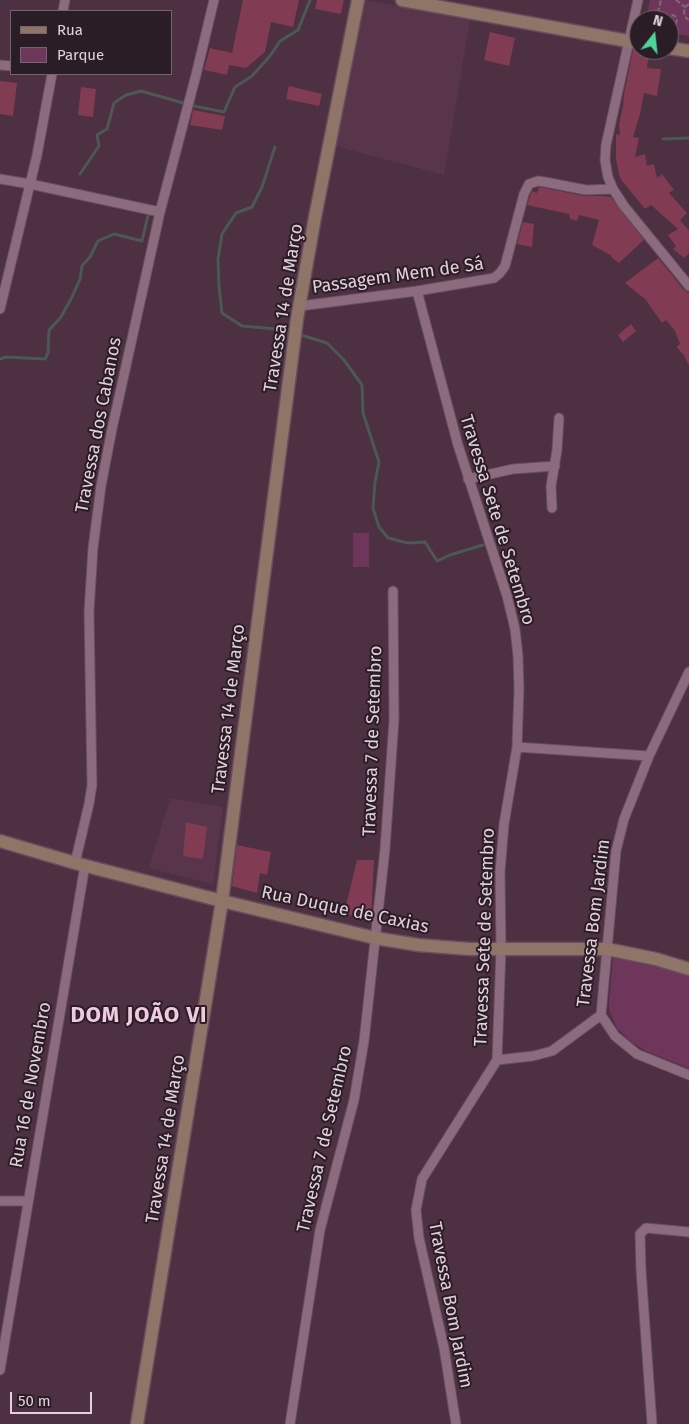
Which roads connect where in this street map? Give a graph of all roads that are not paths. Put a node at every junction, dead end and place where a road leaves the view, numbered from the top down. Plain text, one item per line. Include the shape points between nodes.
1 (214, 0) edge
2 (358, 0) edge
3 (402, 0) edge
4 (430, 2) edge
5 (629, 41) edge
6 (629, 60) edge
7 (52, 75) edge
8 (0, 179) edge
9 (30, 184) junction
10 (613, 190) junction
11 (160, 212) junction
12 (689, 286) edge
13 (417, 291) junction
14 (300, 306) junction
15 (0, 309) edge
16 (558, 418) dead end
17 (555, 466) junction
18 (468, 479) junction
19 (552, 508) dead end
20 (393, 591) dead end
21 (689, 672) edge
22 (517, 746) junction
23 (649, 756) junction
24 (0, 841) edge
25 (80, 864) junction
26 (222, 901) junction
27 (376, 938) junction
28 (501, 949) junction
29 (607, 949) junction
30 (689, 969) edge
31 (601, 1015) junction
32 (497, 1060) junction
33 (689, 1075) edge
34 (0, 1202) edge
35 (28, 1202) junction
36 (689, 1232) edge
37 (0, 1370) edge
38 (137, 1424) edge
39 (290, 1424) edge
40 (456, 1424) edge
41 (652, 1424) edge

1 - 11 street, Travessa dos Cabanos
2 - 14 street, Travessa 14 de Março
3 - 4 street
4 - 5 street
6 - 10 street via 606,146 605,160
7 - 9 street
8 - 9 street
9 - 11 street
9 - 15 street
10 - 12 street
10 - 13 street, Passagem Mem de Sá via 586,190 545,182 529,184 500,273 486,281
11 - 25 street, Travessa dos Cabanos via 112,429 94,540 89,650 92,785
13 - 14 street, Passagem Mem de Sá
13 - 18 street, Travessa Sete de Setembro
14 - 26 street, Travessa 14 de Março
16 - 17 street
17 - 18 street via 513,469
17 - 19 street
18 - 22 street, Travessa Sete de Setembro via 514,629 519,689
20 - 27 street, Travessa 7 de Setembro via 394,720
21 - 23 street, Travessa Bom Jardim
22 - 23 street
22 - 28 street, Travessa Sete de Setembro via 502,849 499,895
23 - 29 street, Travessa Bom Jardim via 624,820 616,851
24 - 25 street, Rua Duque de Caxias
25 - 26 street, Rua Duque de Caxias
25 - 35 street, Rua 16 de Novembro
26 - 27 street, Rua Duque de Caxias
26 - 38 street, Travessa 14 de Março
27 - 28 street, Rua Duque de Caxias via 440,947
27 - 39 street, Travessa 7 de Setembro via 359,1072 320,1230
28 - 29 street, Rua Duque de Caxias
28 - 32 street, Travessa Sete de Setembro
29 - 30 street, Rua Duque de Caxias
29 - 31 street, Travessa Bom Jardim
31 - 32 street, Travessa Bom Jardim via 552,1051
31 - 33 street via 615,1036 637,1054
32 - 40 street, Travessa Bom Jardim via 422,1179 416,1210 418,1238 444,1348
34 - 35 street
35 - 37 street, Rua 16 de Novembro
36 - 41 street via 646,1228 640,1234

